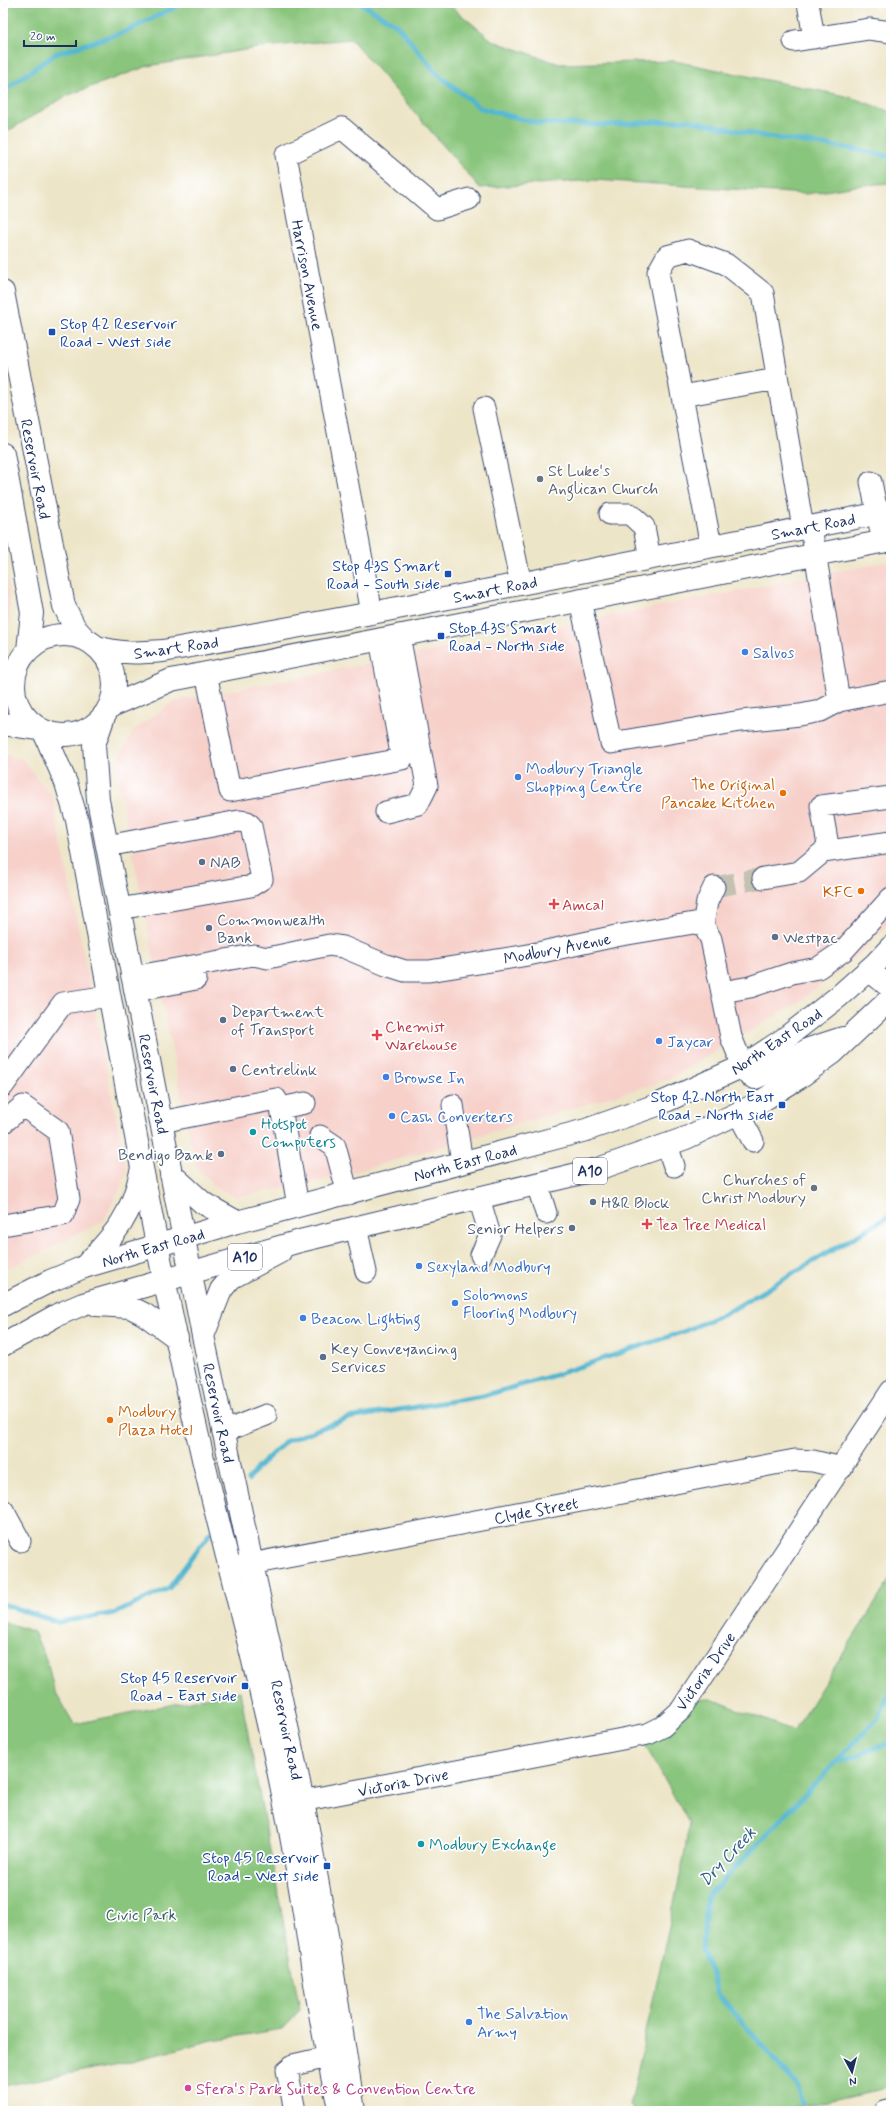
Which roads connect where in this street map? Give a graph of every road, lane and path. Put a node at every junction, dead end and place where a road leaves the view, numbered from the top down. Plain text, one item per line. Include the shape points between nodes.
1 (808, 3) edge
2 (891, 32) edge
3 (814, 38) junction
4 (794, 41) dead end
5 (469, 200) dead end
6 (3, 292) edge
7 (778, 379) junction
8 (682, 396) junction
9 (484, 408) dead end
10 (3, 454) edge
11 (871, 482) dead end
12 (884, 513) edge
13 (610, 514) dead end
14 (807, 528) junction
15 (887, 541) edge
16 (711, 546) junction
17 (817, 554) junction
18 (650, 558) junction
19 (521, 584) junction
20 (580, 600) junction
21 (372, 613) junction
22 (390, 637) junction
23 (91, 643) junction
24 (25, 652) junction
25 (3, 662) edge
26 (206, 673) junction
27 (891, 691) edge
28 (838, 701) junction
29 (106, 711) junction
30 (3, 724) edge
31 (42, 730) junction
32 (891, 797) edge
33 (386, 812) dead end
34 (891, 842) edge
35 (107, 846) junction
36 (829, 851) junction
37 (763, 878) tunnel mouth
38 (714, 887) dead end
39 (891, 898) edge
40 (119, 909) junction
41 (703, 925) junction
42 (891, 947) edge
43 (869, 970) junction
44 (134, 984) junction
45 (891, 988) edge
46 (722, 992) junction
47 (109, 996) junction
48 (891, 998) edge
49 (852, 1035) junction
50 (743, 1066) junction
51 (3, 1086) edge
52 (305, 1104) dead end
53 (453, 1105) dead end
54 (281, 1108) junction
55 (738, 1113) junction
56 (161, 1122) junction
57 (3, 1123) edge
58 (320, 1136) dead end
59 (753, 1140) dead end
60 (667, 1145) junction
61 (462, 1162) junction
62 (674, 1166) dead end
63 (142, 1168) junction
64 (172, 1174) junction
65 (537, 1184) junction
66 (348, 1194) junction
67 (479, 1198) junction
68 (298, 1206) junction
69 (546, 1213) dead end
70 (237, 1222) junction
71 (3, 1225) edge
72 (356, 1227) junction
73 (184, 1238) junction
74 (300, 1241) junction
75 (158, 1245) junction
76 (481, 1255) dead end
77 (84, 1267) junction
78 (366, 1272) dead end
79 (190, 1273) junction
80 (166, 1280) junction
81 (83, 1304) junction
82 (3, 1305) edge
83 (203, 1336) junction
84 (178, 1338) junction
85 (3, 1345) edge
86 (891, 1391) edge
87 (266, 1415) dead end
88 (223, 1432) junction
89 (842, 1468) junction
90 (3, 1510) edge
91 (20, 1541) dead end
92 (252, 1564) junction
93 (230, 1568) junction
94 (294, 1802) junction
95 (336, 2000) junction
96 (328, 2057) junction
97 (891, 2110) edge
98 (295, 2111) edge
99 (340, 2111) edge
100 (354, 2111) edge
101 (364, 2111) edge
102 (886, 2111) edge

1 - 3 street
2 - 3 street via 869,29
3 - 4 street
5 - 21 street, Harrison Avenue via 437,209 342,128 286,154
6 - 23 main road, Reservoir Road via 64,606 75,628
7 - 8 street
7 - 8 street via 763,293 726,264 688,250 667,256 658,272
7 - 14 street
8 - 16 street
9 - 19 street
10 - 24 main road, Reservoir Road via 32,613
11 - 12 street
12 - 14 main road, Smart Road
12 - 15 street
13 - 18 street via 630,514 644,527
14 - 16 main road, Smart Road
14 - 17 street
15 - 17 main road, Smart Road
16 - 18 main road, Smart Road
17 - 20 main road, Smart Road
17 - 28 street
18 - 19 main road, Smart Road
19 - 21 main road, Smart Road
20 - 22 main road, Smart Road
20 - 28 street via 610,743 742,721 800,715 820,711
21 - 23 main road, Smart Road via 163,651 117,653
22 - 26 main road, Smart Road
22 - 26 street via 402,759 230,791
22 - 33 street via 427,786 418,804
23 - 24 main road via 65,635 55,636 44,638
23 - 29 main road via 109,662 114,680 113,698
24 - 25 main road
24 - 31 main road via 16,669 14,692 22,714
26 - 29 main road, Smart Road via 158,684
27 - 28 street
29 - 31 main road via 93,726 80,733 66,736
29 - 35 main road, Reservoir Road via 94,745 95,783
30 - 31 main road
31 - 47 main road, Reservoir Road via 59,763 72,801
32 - 36 street via 821,806
34 - 36 street
35 - 40 main road, Reservoir Road
35 - 40 street via 239,821 252,826 262,879 251,886
36 - 37 street via 823,852 799,872
38 - 41 street via 707,902
39 - 46 street via 843,951 818,968
40 - 44 main road, Reservoir Road
41 - 44 street, Modbury Avenue via 686,923 528,955 429,971 405,971 343,947 329,946 268,958 253,954
41 - 46 street via 711,939
42 - 43 main road, North East Road / A10
43 - 45 main road
43 - 50 main road, North East Road / A10 via 817,1014
44 - 56 main road, Reservoir Road
46 - 50 street via 731,1037
47 - 51 street via 63,1003
47 - 63 main road, Reservoir Road
48 - 49 main road, A10
49 - 50 main road via 809,1049 756,1078
49 - 55 main road, A10 via 833,1053 797,1079
50 - 61 main road, North East Road / A10 via 623,1118
52 - 54 street
53 - 61 street
54 - 56 street via 276,1098
54 - 68 street
55 - 59 street
55 - 60 main road, A10
56 - 64 main road, Reservoir Road
57 - 71 street via 23,1106 58,1131 69,1199 63,1215
58 - 66 street via 336,1146
60 - 62 street
60 - 65 main road, A10 via 598,1170
61 - 66 main road, North East Road / A10
63 - 75 main road, Reservoir Road
63 - 77 main road via 135,1199 127,1216 111,1239
64 - 70 main road via 203,1203
64 - 73 main road, Reservoir Road
65 - 67 main road, A10
65 - 69 street
66 - 68 main road, North East Road / A10
67 - 72 main road, A10
67 - 76 street via 490,1235
68 - 70 main road, North East Road / A10
70 - 73 main road, North East Road / A10
72 - 74 main road, A10
72 - 78 street
73 - 75 main road, North East Road / A10
73 - 79 main road, Reservoir Road
74 - 79 main road, A10
74 - 83 main road via 231,1278 221,1290
75 - 77 main road, North East Road / A10
75 - 80 main road, Reservoir Road
77 - 82 main road, North East Road / A10
79 - 80 main road, A10
79 - 83 main road, Reservoir Road
80 - 81 main road, A10
80 - 84 main road, Reservoir Road
81 - 84 main road via 130,1307
81 - 85 main road, A10 via 57,1314
83 - 88 main road, Reservoir Road
84 - 93 main road, Reservoir Road via 204,1464
86 - 89 street, Victoria Drive
87 - 88 street
88 - 92 main road, Reservoir Road
89 - 92 street, Clyde Street via 813,1461 795,1460
89 - 94 street, Victoria Drive via 681,1710 662,1727 640,1736
90 - 91 street
92 - 93 street, Clyde Street
92 - 94 main road, Reservoir Road
93 - 94 main road, Reservoir Road
94 - 95 main road, Reservoir Road via 327,1935
94 - 96 main road, Reservoir Road
95 - 100 main road, Reservoir Road
95 - 101 main road via 345,2022
96 - 98 street via 293,2065 286,2070
96 - 99 main road, Reservoir Road
97 - 102 main road

